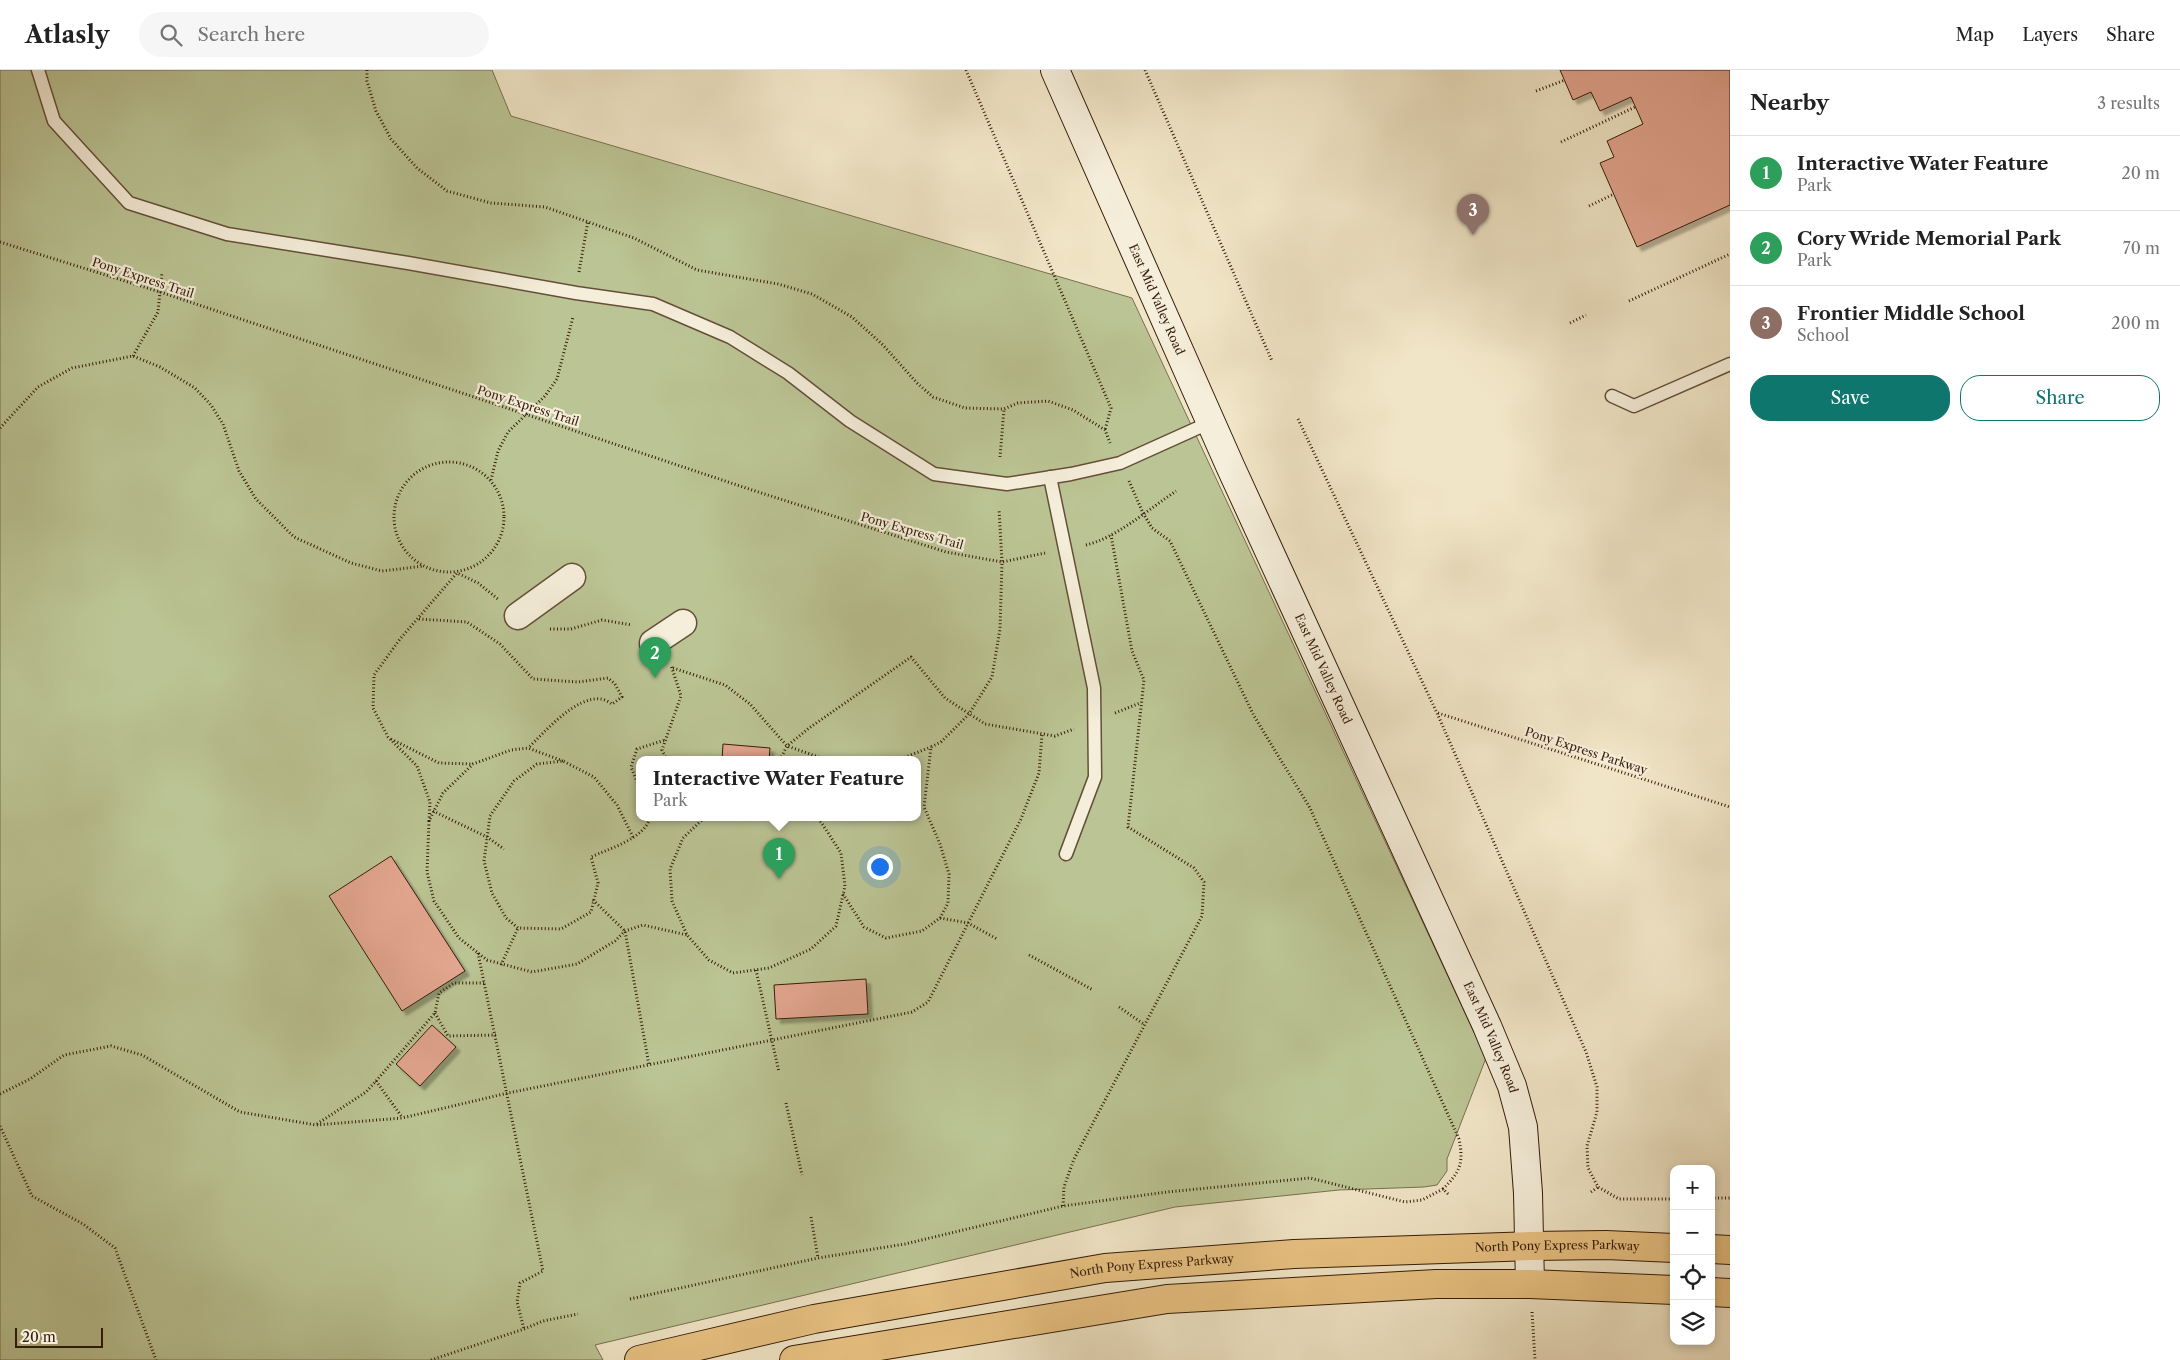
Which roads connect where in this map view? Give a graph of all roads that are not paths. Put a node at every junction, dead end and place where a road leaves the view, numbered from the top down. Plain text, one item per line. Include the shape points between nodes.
1 (38, 70) edge
2 (1056, 70) edge
3 (1730, 364) edge
4 (1612, 396) dead end
5 (1211, 422) junction
6 (1050, 477) junction
7 (572, 577) dead end
8 (518, 616) road end
9 (683, 623) dead end
10 (654, 643) road end
11 (1066, 854) dead end
12 (1530, 1246) junction
13 (1670, 1248) edge
14 (1715, 1249) edge
15 (1730, 1250) edge
16 (1530, 1284) junction
17 (1670, 1290) edge
18 (1715, 1292) edge
19 (1730, 1293) edge
20 (639, 1360) edge
21 (794, 1360) edge

1 - 6 lane via 54,121 129,202 227,234 653,304 730,337 788,373 850,421 934,474 1007,484
2 - 5 street, East Mid Valley Road
3 - 4 lane via 1634,406
5 - 6 lane via 1120,463
5 - 12 street, East Mid Valley Road via 1512,1086 1523,1127
6 - 11 lane via 1094,688 1096,777
7 - 8 street
9 - 10 street
12 - 13 main road, North Pony Express Parkway
12 - 16 street, East Mid Valley Road
12 - 20 main road, North Pony Express Parkway via 1294,1254 1105,1268 814,1319
14 - 15 main road
16 - 17 main road
16 - 21 main road via 1436,1284 1167,1299
18 - 19 main road

